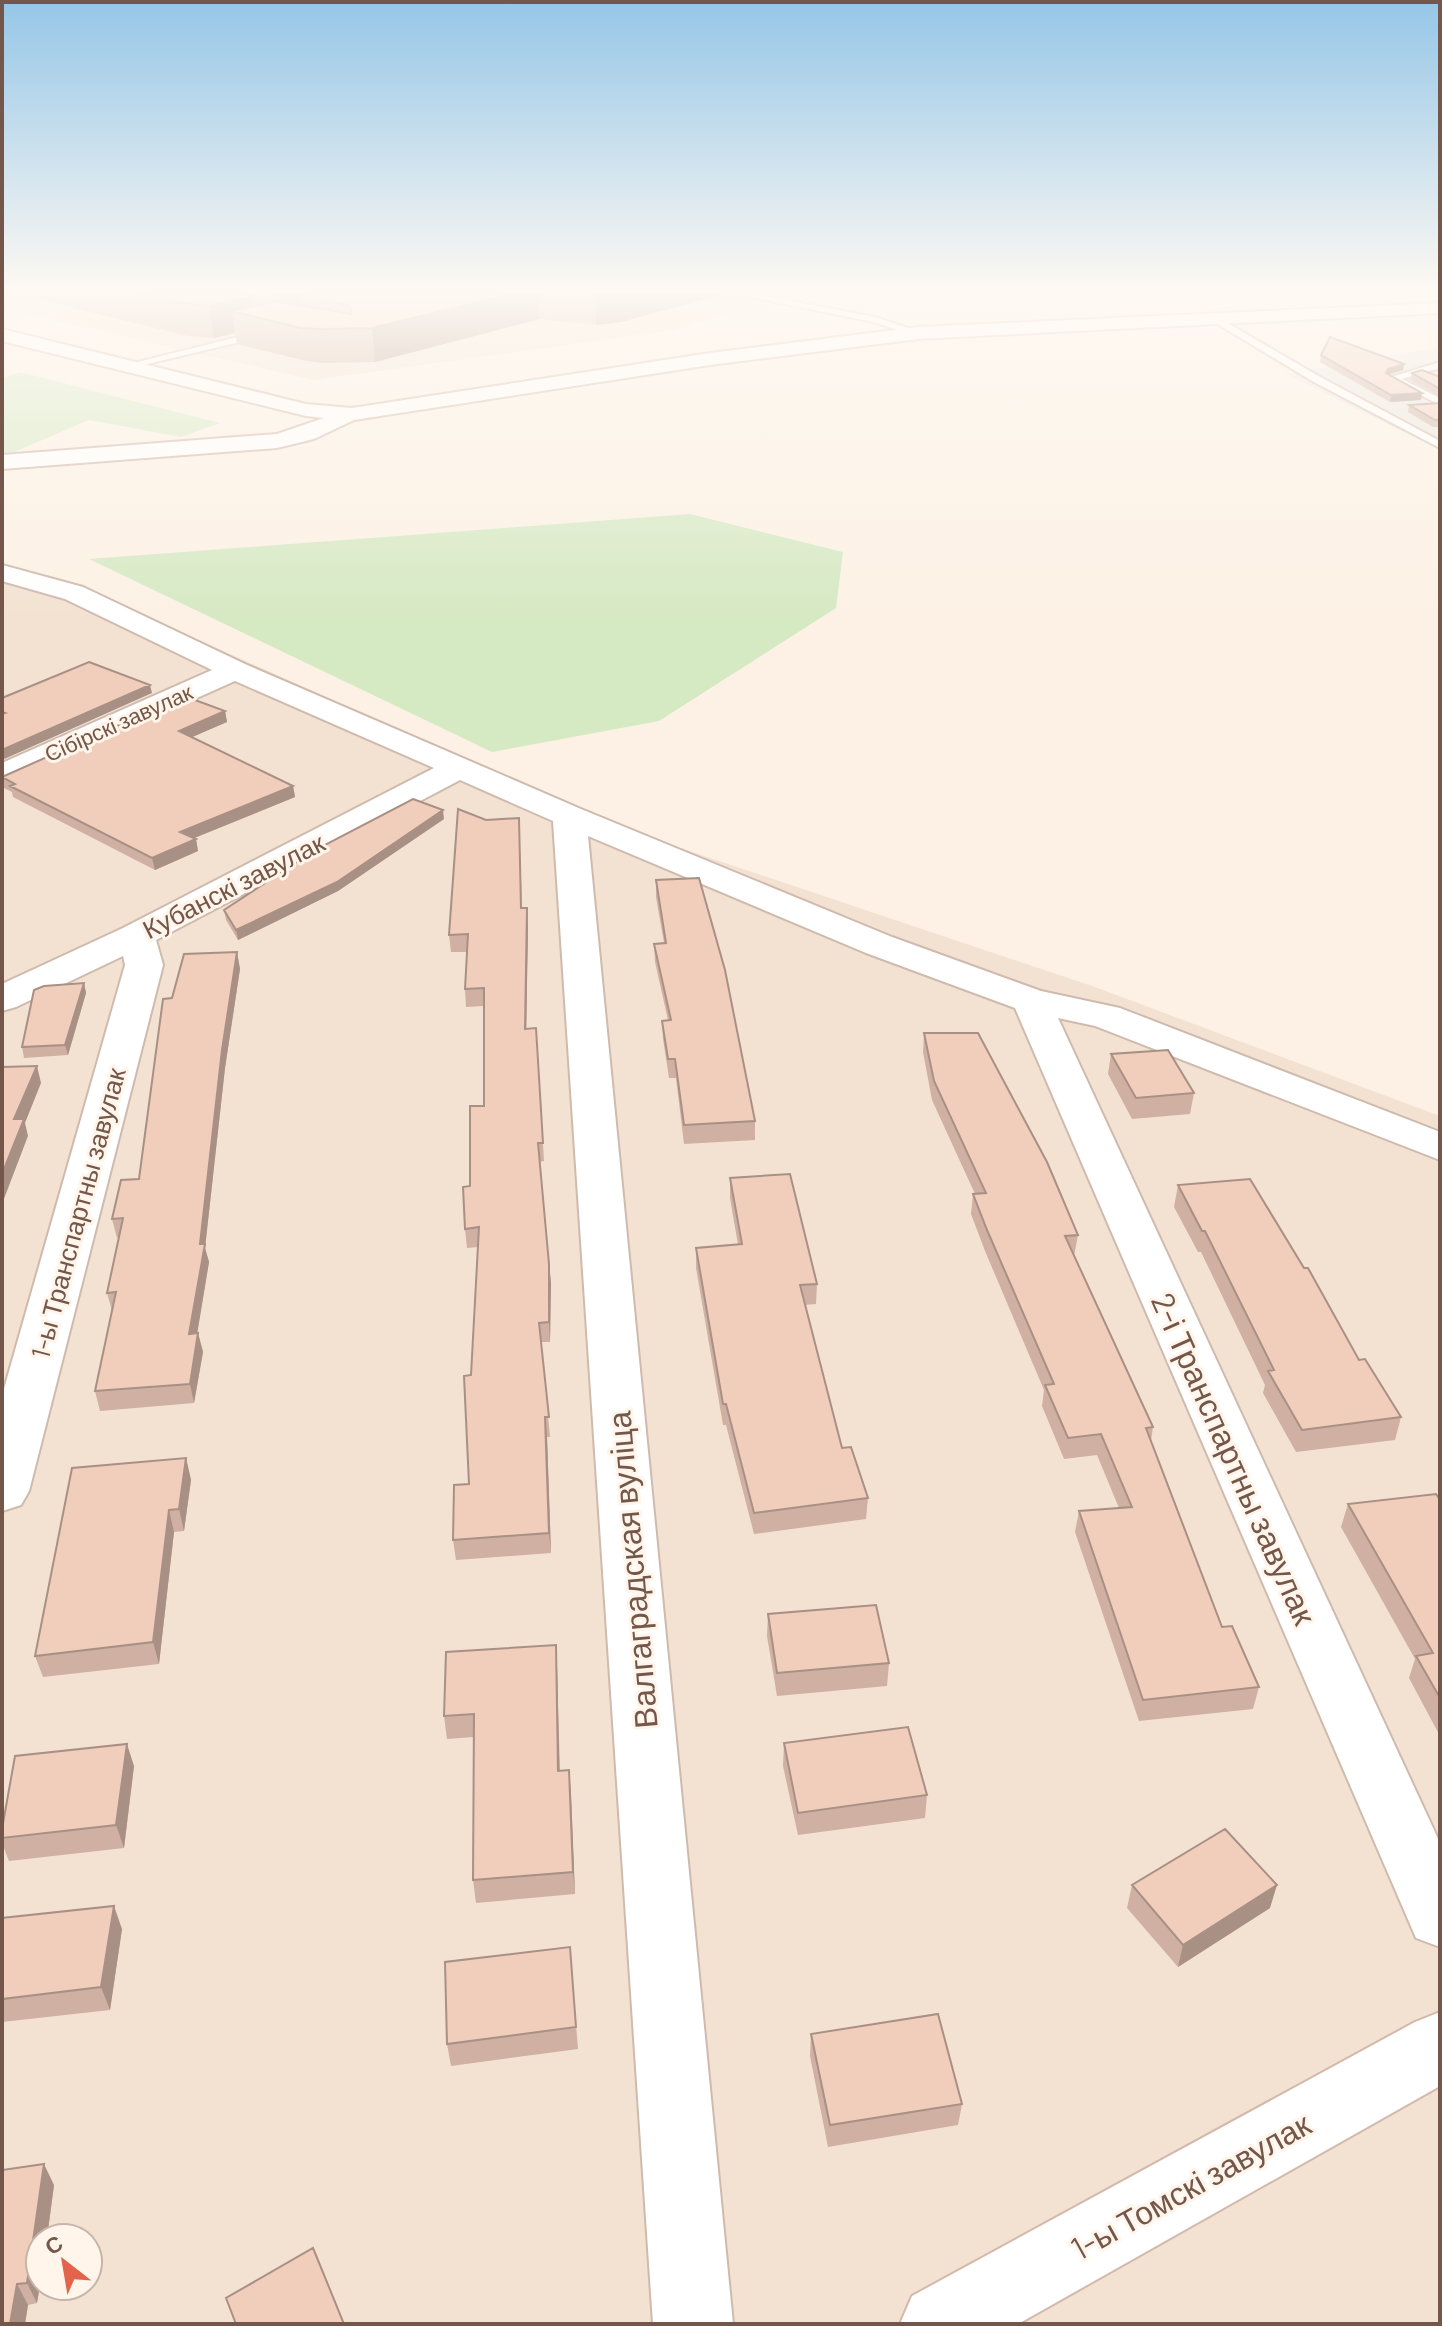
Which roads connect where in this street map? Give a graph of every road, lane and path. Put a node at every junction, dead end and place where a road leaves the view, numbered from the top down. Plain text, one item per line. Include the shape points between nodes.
1 (271, 402) edge
2 (433, 402) edge
3 (1361, 402) edge
4 (1440, 403) edge
5 (1414, 406) edge
6 (1401, 407) edge
7 (1376, 409) junction
8 (352, 414) junction
9 (1440, 433) edge
10 (1417, 435) junction
11 (1440, 445) edge
12 (2, 462) edge
13 (2, 573) edge
14 (235, 670) junction
15 (461, 767) junction
16 (2, 775) edge
17 (569, 816) junction
18 (136, 936) junction
19 (2, 999) edge
20 (1031, 1001) junction
21 (1440, 1147) edge
22 (2, 1491) edge
23 (1440, 1916) edge
24 (1440, 2047) edge
25 (693, 2324) edge
26 (940, 2324) edge

1 - 8 street
2 - 8 street
3 - 7 lane
4 - 5 lane
6 - 7 lane
7 - 10 lane
8 - 12 street via 277,441
9 - 10 lane
10 - 11 lane
13 - 14 street via 74,593
14 - 15 street
14 - 16 street, Сібірскі завулак
15 - 17 street
15 - 18 street, Кубанскі завулак
17 - 20 street via 879,945
17 - 25 street, Валгаградская вуліца
18 - 19 street, Кубанскі завулак
18 - 22 street, 1-ы Транспартны завулак via 144,965
20 - 21 street via 1106,1016
20 - 23 street, 2-і Транспартны завулак
24 - 26 street, 1-ы Томскі завулак

